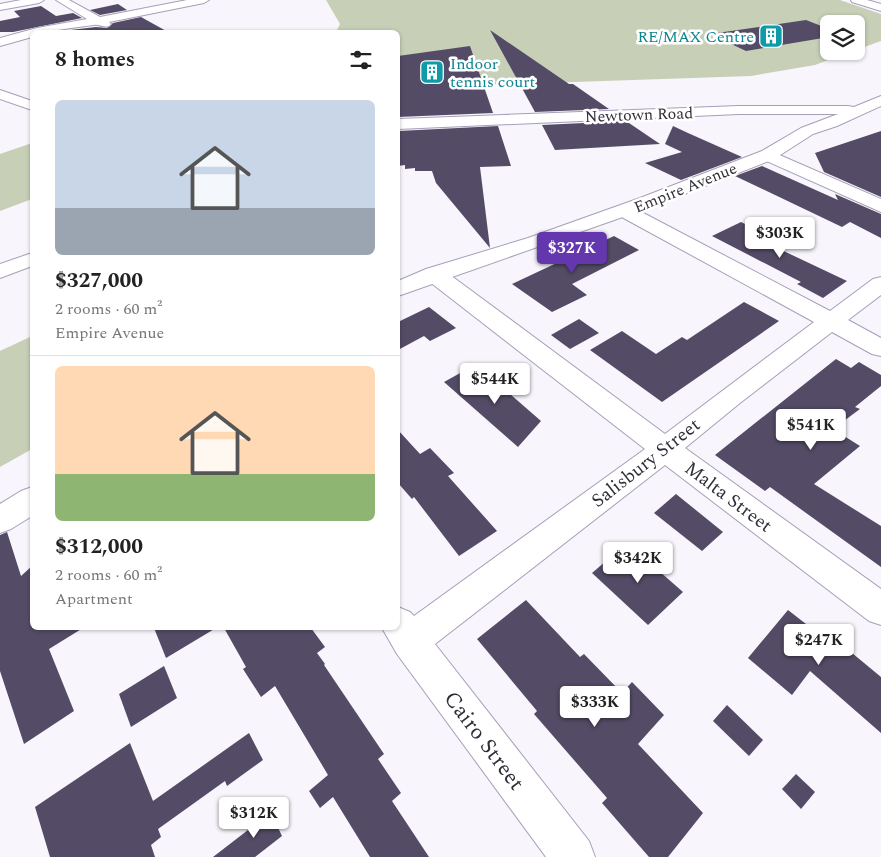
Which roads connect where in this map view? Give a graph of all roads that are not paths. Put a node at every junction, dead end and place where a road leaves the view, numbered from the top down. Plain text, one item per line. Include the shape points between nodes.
1 (40, 0) edge
2 (61, 0) edge
3 (204, 0) edge
4 (856, 0) edge
5 (0, 7) edge
6 (881, 8) edge
7 (99, 20) junction
8 (114, 29) dead end
9 (47, 30) edge
10 (30, 34) edge
11 (0, 42) edge
12 (0, 94) edge
13 (881, 100) edge
14 (30, 105) edge
15 (739, 110) junction
16 (858, 111) junction
17 (881, 112) edge
18 (400, 124) edge
19 (807, 131) junction
20 (768, 155) junction
21 (881, 206) edge
22 (625, 211) junction
23 (30, 260) edge
24 (0, 272) edge
25 (434, 274) junction
26 (881, 284) edge
27 (400, 288) edge
28 (830, 321) junction
29 (881, 348) edge
30 (665, 449) junction
31 (30, 501) edge
32 (0, 520) edge
33 (881, 609) edge
34 (404, 632) edge
35 (572, 857) edge

1 - 5 street
2 - 7 street
3 - 7 street
4 - 6 street
7 - 8 street
7 - 9 street
10 - 11 street
12 - 14 street
13 - 16 street, Empire Avenue
15 - 16 street, Newtown Road
15 - 18 street, Newtown Road
15 - 19 street via 774,116
16 - 17 street, Newtown Road
16 - 19 street, Empire Avenue
19 - 20 street, Empire Avenue
20 - 21 street
20 - 22 street, Empire Avenue
22 - 25 street, Empire Avenue
22 - 28 street
23 - 24 street
25 - 27 street, Empire Avenue
25 - 30 street, Malta Street
26 - 28 street, Salisbury Street
28 - 29 street
28 - 30 street, Salisbury Street
30 - 33 street, Malta Street
30 - 34 street, Salisbury Street
31 - 32 street
34 - 35 street, Cairo Street

